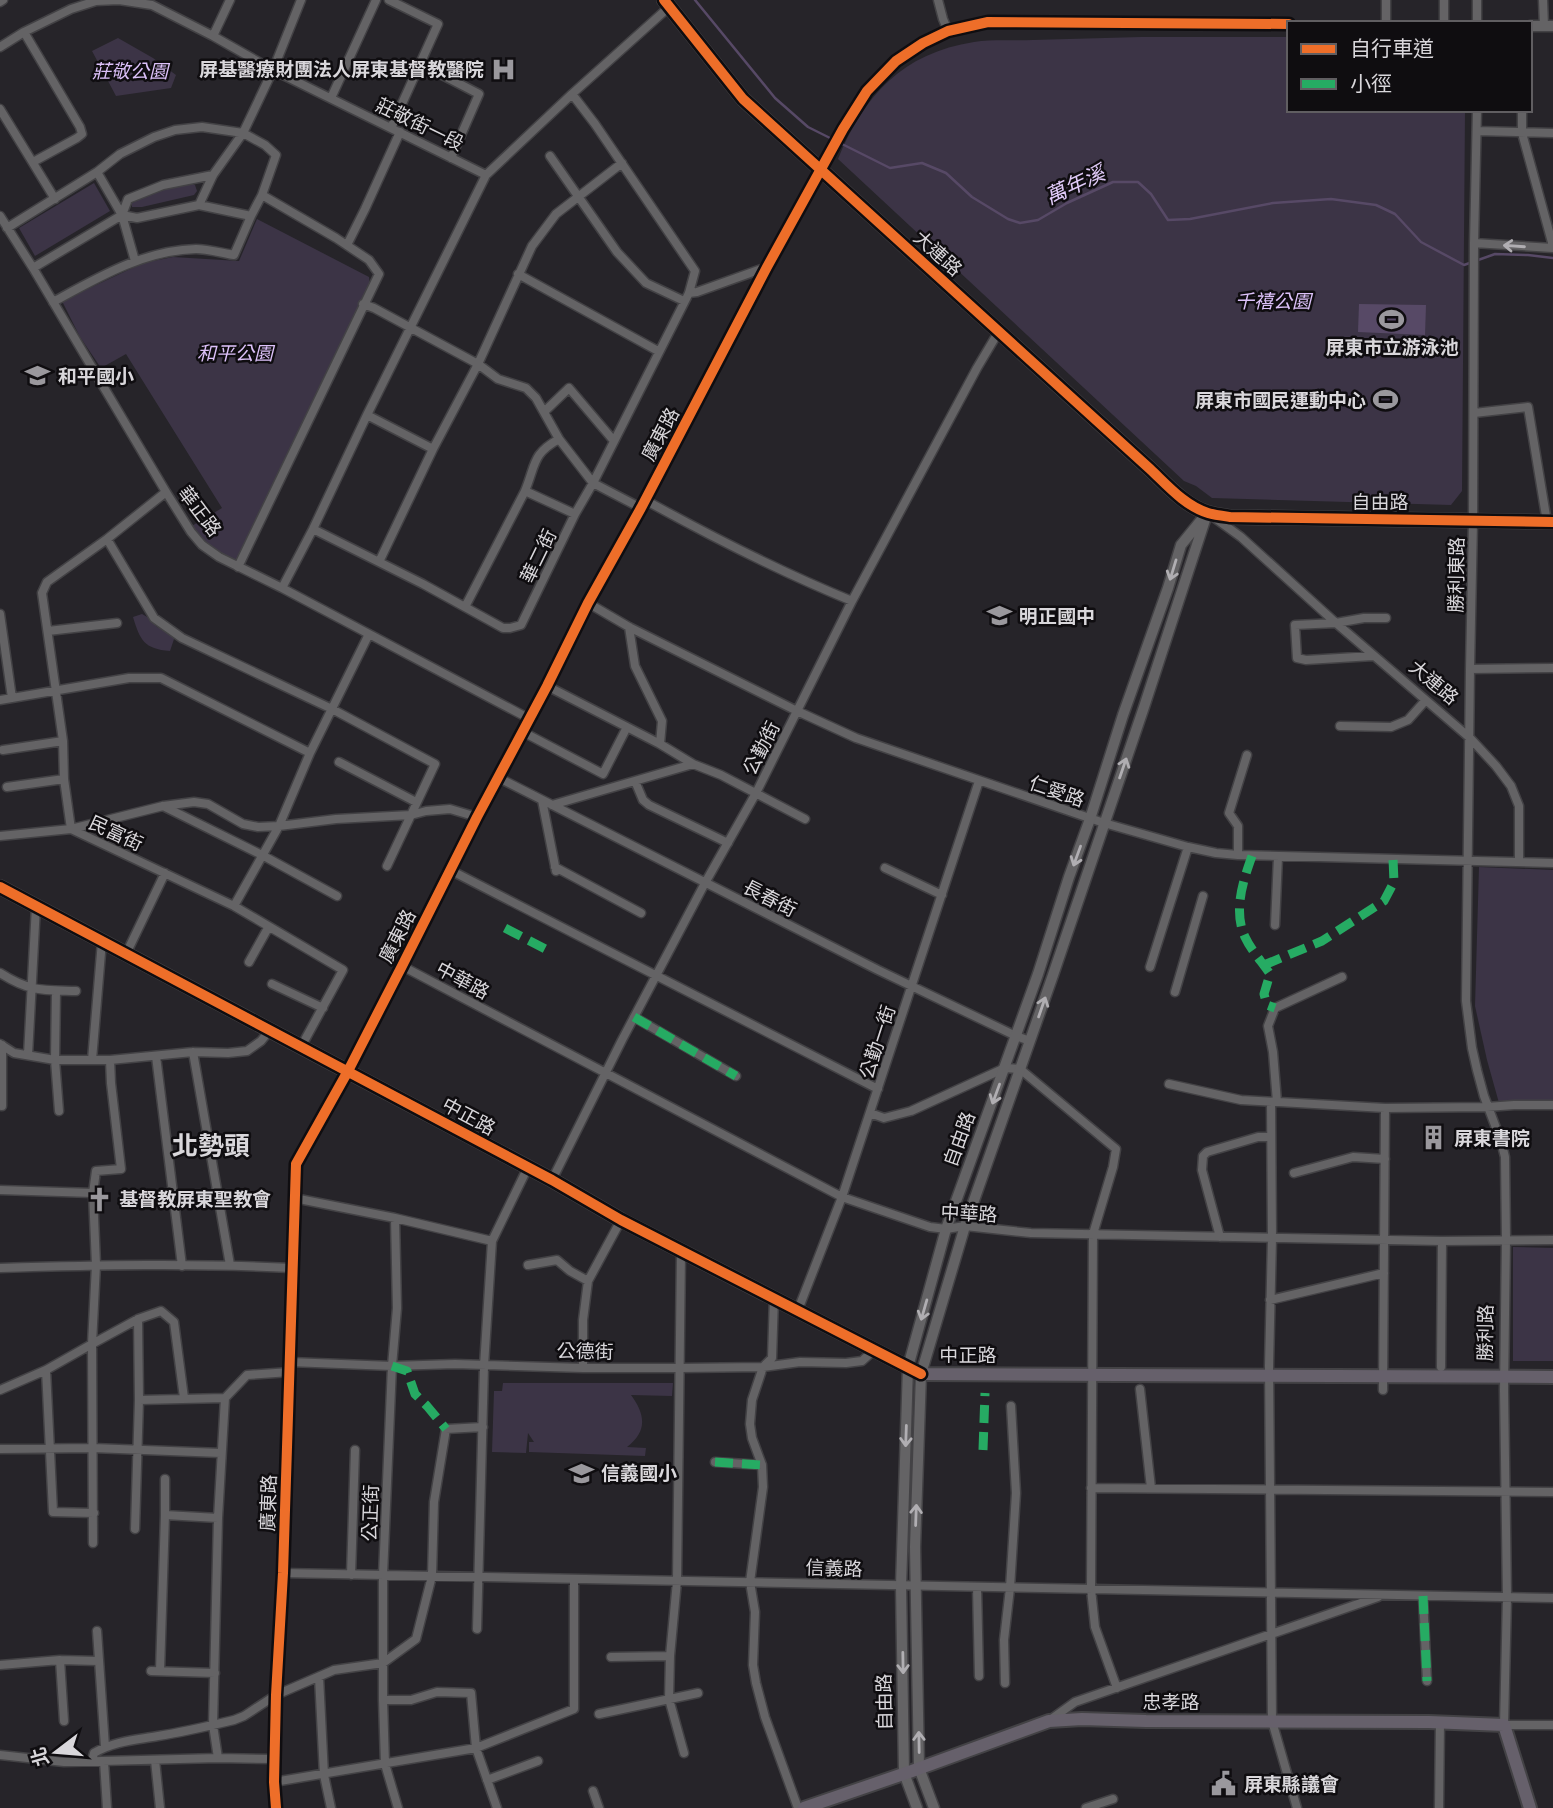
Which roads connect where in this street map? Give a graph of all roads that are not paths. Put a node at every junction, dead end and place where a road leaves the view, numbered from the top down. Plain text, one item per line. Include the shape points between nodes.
1 (230, 0) edge
2 (301, 0) edge
3 (376, 0) edge
4 (389, 0) edge
5 (938, 0) edge
6 (1386, 0) edge
7 (1444, 0) edge
8 (1477, 0) edge
9 (1543, 0) edge
10 (153, 3) edge
11 (666, 4) edge
12 (1386, 21) edge
13 (1444, 21) edge
14 (1476, 21) edge
15 (1287, 24) edge
16 (1548, 26) edge
17 (948, 31) junction
18 (24, 32) junction
19 (213, 36) junction
20 (0, 47) edge
21 (421, 64) junction
22 (273, 70) junction
23 (572, 94) junction
24 (331, 98) junction
25 (0, 109) edge
26 (1477, 112) edge
27 (1521, 112) edge
28 (395, 130) junction
29 (1477, 131) junction
30 (243, 132) junction
31 (1522, 133) junction
32 (1553, 133) edge
33 (550, 156) dead end
34 (452, 158) junction
35 (33, 162) junction
36 (622, 163) junction
37 (820, 170) junction
38 (97, 172) junction
39 (486, 175) junction
40 (213, 176) junction
41 (261, 195) junction
42 (577, 196) junction
43 (55, 199) junction
44 (199, 205) junction
45 (122, 215) junction
46 (0, 216) edge
47 (251, 216) junction
48 (7, 228) junction
49 (1474, 243) junction
50 (346, 245) junction
51 (1553, 247) edge
52 (135, 261) junction
53 (767, 267) junction
54 (33, 268) junction
55 (518, 274) junction
56 (686, 297) junction
57 (53, 302) junction
58 (363, 304) junction
59 (411, 327) junction
60 (999, 331) junction
61 (658, 351) junction
62 (478, 364) junction
63 (545, 411) junction
64 (1474, 413) junction
65 (367, 415) junction
66 (559, 439) junction
67 (614, 441) junction
68 (433, 449) junction
69 (593, 483) junction
70 (525, 491) junction
71 (166, 492) junction
72 (643, 504) junction
73 (1207, 513) junction
74 (575, 514) junction
75 (1474, 521) junction
76 (1550, 522) edge
77 (313, 529) junction
78 (107, 539) junction
79 (379, 562) junction
80 (238, 567) junction
81 (282, 588) junction
82 (852, 601) junction
83 (587, 603) junction
84 (465, 607) junction
85 (0, 614) edge
86 (1386, 618) dead end
87 (117, 623) dead end
88 (1336, 623) junction
89 (629, 627) junction
90 (48, 631) junction
91 (369, 634) junction
92 (1373, 656) junction
93 (1553, 668) edge
94 (1470, 669) junction
95 (547, 685) junction
96 (56, 691) junction
97 (12, 698) junction
98 (0, 700) edge
99 (1425, 701) junction
100 (332, 709) junction
101 (797, 711) junction
102 (530, 719) junction
103 (1339, 726) dead end
104 (627, 727) junction
105 (523, 732) junction
106 (1470, 738) junction
107 (63, 741) junction
108 (660, 744) junction
109 (3, 750) dead end
110 (310, 753) junction
111 (1247, 755) dead end
112 (339, 762) dead end
113 (693, 764) junction
114 (499, 778) junction
115 (64, 779) junction
116 (635, 781) junction
117 (979, 781) junction
118 (7, 787) dead end
119 (755, 793) junction
120 (542, 800) junction
121 (416, 802) junction
122 (552, 805) junction
123 (163, 806) junction
124 (411, 816) junction
125 (477, 817) junction
126 (806, 819) dead end
127 (1090, 819) junction
128 (1104, 823) junction
129 (279, 826) junction
130 (71, 829) junction
131 (0, 836) edge
132 (728, 842) junction
133 (1188, 847) junction
134 (262, 855) junction
135 (1238, 855) junction
136 (1279, 857) junction
137 (1469, 861) junction
138 (1519, 862) junction
139 (1553, 863) edge
140 (387, 866) dead end
141 (885, 868) dead end
142 (450, 870) junction
143 (165, 873) junction
144 (705, 883) junction
145 (0, 887) edge
146 (942, 895) junction
147 (337, 896) dead end
148 (1203, 896) dead end
149 (36, 906) junction
150 (234, 906) junction
151 (641, 913) dead end
152 (1275, 925) dead end
153 (268, 928) junction
154 (102, 941) junction
155 (126, 954) junction
156 (249, 962) dead end
157 (402, 966) junction
158 (1150, 967) dead end
159 (0, 973) edge
160 (656, 975) junction
161 (1342, 977) dead end
162 (271, 984) dead end
163 (912, 986) junction
164 (32, 989) junction
165 (56, 991) junction
166 (76, 991) dead end
167 (1175, 992) dead end
168 (323, 1008) junction
169 (634, 1017) junction
170 (270, 1030) junction
171 (1016, 1036) junction
172 (1030, 1041) junction
173 (1, 1045) edge
174 (301, 1047) junction
175 (193, 1052) junction
176 (28, 1055) junction
177 (156, 1056) junction
178 (54, 1060) junction
179 (92, 1060) junction
180 (110, 1060) junction
181 (1005, 1068) junction
182 (1020, 1069) junction
183 (348, 1071) junction
184 (606, 1072) junction
185 (736, 1076) dead end
186 (1169, 1084) dead end
187 (878, 1089) junction
188 (1274, 1102) junction
189 (1553, 1105) edge
190 (2, 1106) dead end
191 (1488, 1107) junction
192 (1385, 1108) junction
193 (59, 1111) dead end
194 (870, 1113) junction
195 (1271, 1137) junction
196 (1385, 1160) junction
197 (528, 1167) junction
198 (1294, 1173) dead end
199 (552, 1180) junction
200 (0, 1190) edge
201 (93, 1193) junction
202 (842, 1197) junction
203 (294, 1198) junction
204 (395, 1218) junction
205 (621, 1220) junction
206 (965, 1226) junction
207 (946, 1229) junction
208 (1093, 1234) junction
209 (1220, 1237) junction
210 (1272, 1238) junction
211 (1506, 1239) junction
212 (1384, 1240) junction
213 (1553, 1240) edge
214 (492, 1241) junction
215 (1441, 1241) junction
216 (681, 1252) junction
217 (96, 1265) junction
218 (230, 1265) junction
219 (528, 1265) dead end
220 (182, 1266) junction
221 (0, 1268) edge
222 (292, 1268) junction
223 (1384, 1273) junction
224 (588, 1280) junction
225 (774, 1297) junction
226 (1270, 1300) junction
227 (798, 1311) junction
228 (138, 1319) junction
229 (92, 1344) junction
230 (874, 1350) junction
231 (392, 1366) junction
232 (484, 1366) junction
233 (290, 1367) junction
234 (762, 1367) junction
235 (908, 1367) junction
236 (1441, 1367) dead end
237 (583, 1368) junction
238 (681, 1368) junction
239 (46, 1370) junction
240 (921, 1374) junction
241 (1092, 1376) junction
242 (1269, 1376) junction
243 (1383, 1376) junction
244 (1504, 1376) junction
245 (1553, 1377) edge
246 (1140, 1389) dead end
247 (0, 1390) edge
248 (1383, 1390) dead end
249 (184, 1398) junction
250 (225, 1398) junction
251 (139, 1400) junction
252 (1011, 1405) dead end
253 (483, 1427) junction
254 (93, 1448) junction
255 (0, 1449) edge
256 (50, 1450) junction
257 (355, 1450) dead end
258 (138, 1451) junction
259 (220, 1453) junction
260 (715, 1462) dead end
261 (762, 1465) junction
262 (165, 1479) dead end
263 (1091, 1488) junction
264 (1151, 1488) junction
265 (1270, 1489) junction
266 (1505, 1492) junction
267 (1553, 1492) edge
268 (94, 1513) junction
269 (164, 1515) junction
270 (218, 1518) junction
271 (135, 1529) dead end
272 (93, 1543) dead end
273 (283, 1573) junction
274 (351, 1575) junction
275 (383, 1575) junction
276 (432, 1576) junction
277 (479, 1577) junction
278 (574, 1579) junction
279 (677, 1581) junction
280 (750, 1582) junction
281 (901, 1586) junction
282 (916, 1586) junction
283 (977, 1587) junction
284 (1010, 1587) junction
285 (1091, 1589) junction
286 (1271, 1593) junction
287 (1384, 1595) junction
288 (1423, 1596) junction
289 (1507, 1597) junction
290 (1553, 1598) edge
291 (477, 1629) dead end
292 (97, 1630) dead end
293 (1271, 1634) junction
294 (670, 1656) junction
295 (611, 1657) dead end
296 (60, 1660) junction
297 (97, 1661) junction
298 (383, 1663) junction
299 (0, 1665) edge
300 (215, 1673) junction
301 (979, 1676) dead end
302 (319, 1677) junction
303 (1427, 1681) dead end
304 (1005, 1683) dead end
305 (1117, 1688) junction
306 (698, 1693) dead end
307 (276, 1695) junction
308 (669, 1699) junction
309 (383, 1700) junction
310 (599, 1714) dead end
311 (64, 1721) dead end
312 (1049, 1721) junction
313 (1272, 1721) junction
314 (1440, 1723) junction
315 (213, 1725) junction
316 (1504, 1725) junction
317 (1553, 1725) edge
318 (104, 1747) junction
319 (476, 1748) junction
320 (684, 1753) dead end
321 (0, 1755) edge
322 (218, 1758) junction
323 (274, 1759) junction
324 (155, 1760) junction
325 (92, 1761) junction
326 (104, 1761) junction
327 (538, 1761) dead end
328 (385, 1764) junction
329 (919, 1768) junction
330 (904, 1773) junction
331 (324, 1775) junction
332 (487, 1780) junction
333 (274, 1782) junction
334 (593, 1791) dead end
335 (1113, 1799) dead end
336 (107, 1808) edge
337 (160, 1808) edge
338 (276, 1808) edge
339 (331, 1808) edge
340 (398, 1808) edge
341 (497, 1808) edge
342 (599, 1808) edge
343 (798, 1808) edge
344 (804, 1808) edge
345 (917, 1808) edge
346 (933, 1808) edge
347 (1086, 1808) edge
348 (1297, 1808) edge
349 (1439, 1808) edge
350 (1530, 1808) edge

1 - 19 street
2 - 22 street
3 - 24 street
4 - 21 street via 438,24
5 - 17 street
6 - 12 street
7 - 13 street
8 - 14 street
9 - 16 street
10 - 18 street, 莊敬街一段 via 96,1
10 - 19 street, 莊敬街一段
11 - 23 street
11 - 37 main road, 大連路 via 735,90
15 - 17 street via 989,22
17 - 37 street, 廣東路 via 896,61 867,91
18 - 20 street, 莊敬街一段
18 - 35 street via 82,134
19 - 22 street, 莊敬街一段
21 - 28 street
21 - 34 street via 479,94
22 - 24 street, 莊敬街一段
22 - 30 street
23 - 36 street, 華二街
23 - 39 street
24 - 28 street, 莊敬街一段
25 - 35 street
26 - 29 street
27 - 31 street
28 - 34 street, 莊敬街一段
28 - 50 street
29 - 31 street
29 - 49 street
30 - 38 street via 202,127 175,130 120,154
30 - 40 street
30 - 41 street via 276,155
31 - 32 street
31 - 51 street
33 - 42 street
34 - 39 street, 莊敬街一段
35 - 43 street
36 - 42 street
36 - 56 street, 華二街 via 695,271
37 - 53 street, 廣東路
37 - 60 main road, 大連路
38 - 43 street
38 - 45 street
39 - 59 street
40 - 44 street
40 - 45 street via 163,184 128,199
41 - 47 street
41 - 50 street
42 - 55 street via 556,214
42 - 56 street via 646,283
43 - 48 street
44 - 45 street via 137,218
44 - 47 street
45 - 52 street
45 - 54 street
46 - 48 street, 華正路
47 - 52 street via 234,254 196,250
48 - 54 street, 華正路
51 -> 49 street
49 - 64 street, 勝利東路
50 - 58 street via 369,260 379,274
52 - 57 street
53 - 56 street
53 - 72 street, 廣東路
54 - 57 street, 華正路
55 - 61 street
55 - 62 street
56 - 61 street, 華二街
57 - 71 street, 華正路
58 - 59 street
58 - 80 street
59 - 62 street
59 - 65 street
60 - 73 main road, 大連路 via 1187,503
60 - 82 street, 公勤街
61 - 67 street, 華二街
62 - 63 street via 498,379 526,388
62 - 68 street
63 - 66 street
63 - 67 street via 569,388
64 - 75 street, 勝利東路
64 - 76 street via 1528,407
65 - 68 street
65 - 77 street
66 - 69 street
66 - 70 street via 536,458
67 - 69 street, 華二街
68 - 79 street
69 - 72 street
69 - 74 street, 華二街
70 - 74 street
70 - 84 street
71 - 78 street, 民富街
71 - 80 street, 華正路 via 202,545
72 - 82 street
72 - 83 street, 廣東路
73 - 75 main road, 自由路
73 - 88 street, 大連路 via 1241,537
73 -> 127 street, 自由路 via 1181,545
128 -> 73 street, 自由路
74 - 84 street, 華二街 via 522,625 503,628
75 - 76 main road, 自由路
75 - 94 street, 勝利東路
77 - 79 street, 華二街
77 - 81 street
78 - 90 street, 民富街 via 47,582 42,593
78 - 100 street via 155,618 182,638
79 - 84 street, 華二街
80 - 81 street, 華正路
81 - 91 street, 華正路
82 - 101 street, 公勤街
83 - 89 street, 仁愛路
83 - 95 street, 廣東路
85 - 97 street
86 - 88 street
87 - 90 street
88 - 92 street, 大連路
88 - 92 street via 1295,625 1297,658
89 - 101 street, 仁愛路
89 - 108 street via 635,666 662,721
90 - 96 street, 民富街
91 - 100 street
91 - 102 street, 華正路
92 - 99 street, 大連路
93 - 94 street
94 - 106 street, 勝利東路
95 - 102 street, 廣東路
95 - 104 street
96 - 97 street
96 - 107 street, 民富街
96 - 110 street via 129,678 161,678
97 - 98 street
99 - 103 street via 1408,720 1391,727
99 - 106 street, 大連路
100 - 110 street
100 - 121 street via 435,764
101 - 117 street, 仁愛路 via 856,738
101 - 119 street, 公勤街
102 - 105 street, 廣東路
104 - 105 street via 603,774
104 - 108 street
105 - 114 street, 廣東路
106 - 137 street, 勝利東路
106 - 138 street via 1511,786 1519,806
107 - 109 street
107 - 115 street, 民富街
108 - 113 street
110 - 129 street
111 - 135 street via 1229,813 1238,826
112 - 121 street
113 - 116 street
113 - 119 street
114 - 120 street, 長春街
114 - 125 street, 廣東路
115 - 118 street
115 - 130 street, 民富街
116 - 122 street
116 - 132 street via 649,805
117 - 127 street, 仁愛路
117 - 146 street, 公勤一街
119 - 126 street
119 - 132 street, 公勤街
120 - 122 street, 長春街
120 - 151 street via 556,871
121 - 124 street
122 - 144 street, 長春街
123 - 129 street via 208,804 243,824
123 - 130 street
123 - 134 street
124 - 125 street via 450,809
124 - 129 street
124 - 140 street
125 - 142 street, 廣東路
127 - 128 street, 仁愛路
127 -> 171 street, 自由路
128 - 133 street, 仁愛路
172 -> 128 street, 自由路
129 - 134 street
130 - 131 street
130 - 143 street, 民富街
132 - 144 street, 公勤街
133 - 135 street, 仁愛路
133 - 158 street
134 - 147 street
134 - 150 street
135 - 136 street, 仁愛路
136 - 137 street, 仁愛路
136 - 152 street
137 - 138 street, 仁愛路
137 - 191 street, 勝利路 via 1467,1007 1472,1048
138 - 139 street, 仁愛路
141 - 146 street
142 - 157 street, 廣東路
142 - 160 street
143 - 150 street, 民富街
143 - 155 street
144 - 160 street, 公勤街
144 - 163 street, 長春街
145 - 149 main road, 中正路
146 - 163 street, 公勤一街
148 - 167 street
149 - 154 main road, 中正路
149 - 164 street
150 - 153 street, 民富街
153 - 156 street
153 - 168 street, 民富街 via 343,970
154 - 155 main road, 中正路
154 - 179 street
155 - 170 main road, 中正路
157 - 183 street, 廣東路
157 - 184 street, 中華路
159 - 164 street
160 - 169 street, 公勤街
160 - 187 street
161 - 188 street via 1275,1008 1268,1026
162 - 168 street
163 - 171 street, 長春街
163 - 187 street, 公勤一街
164 - 165 street
164 - 176 street
165 - 166 street
165 - 178 street
168 - 174 street
169 - 184 street, 公勤街
169 - 185 street
170 - 174 main road, 中正路
170 - 175 street via 247,1051
171 - 172 street, 長春街
171 - 181 street, 自由路
172 - 182 street, 自由路
173 - 176 street
173 - 190 street
174 - 183 main road, 中正路
175 - 177 street
175 - 218 street
176 - 178 street
177 - 180 street
177 - 220 street
178 - 179 street
178 - 193 street
179 - 180 street
180 - 201 street via 121,1169 96,1171
181 - 182 street
181 - 194 street via 911,1111 884,1118
181 -> 207 street, 自由路
182 - 206 street, 自由路
182 - 208 street via 1116,1149
183 - 197 main road, 中正路
183 - 203 street, 廣東路 via 296,1164
184 - 199 street, 公勤街
184 - 202 street, 中華路
186 - 188 street via 1241,1100
187 - 194 street, 公勤一街
188 - 192 street
188 - 195 street
189 - 191 street
191 - 192 street
191 - 211 street, 勝利路 via 1504,1151
192 - 196 street
194 - 202 street, 公勤一街
195 - 209 street via 1203,1156 1202,1170
195 - 210 street
196 - 198 street via 1353,1157
196 - 212 street
197 - 199 main road, 中正路
197 - 214 street
199 - 205 main road, 中正路
200 - 201 street
201 - 217 street
202 - 207 street, 中華路
202 - 227 street, 公勤一街
203 - 204 street
203 - 222 street, 廣東路
204 - 214 street
204 - 231 street, 公正街
205 - 216 main road, 中正路
205 - 224 street
206 - 207 street, 中華路
206 - 208 street, 中華路
206 - 240 street, 自由路
207 -> 235 street, 自由路
208 - 209 street, 中華路
208 - 241 street
209 - 210 street, 中華路
210 - 212 street, 中華路
210 - 226 street
211 - 213 street, 中華路
211 - 215 street, 中華路
211 - 244 street, 勝利路
212 - 215 street, 中華路
212 - 223 street
214 - 232 street
215 - 236 street
216 - 225 main road, 中正路
216 - 238 street
217 - 220 street
217 - 221 street
217 - 229 street
218 - 220 street
218 - 222 street
219 - 224 street via 558,1260
222 - 233 street, 廣東路
223 - 226 street
223 - 243 street
224 - 237 street
225 - 227 main road, 中正路
225 - 234 street via 772,1358
226 - 242 street
227 - 230 main road, 中正路
228 - 229 street
228 - 249 street via 161,1311 174,1322
228 - 251 street
229 - 239 street
229 - 254 street
230 - 234 street, 公德街 via 862,1361 851,1363
230 - 235 main road, 中正路
231 - 232 street, 公德街
231 - 233 street, 公德街
231 - 275 street, 公正街
232 - 237 street, 公德街
232 - 253 street
233 - 250 street, 公德街 via 247,1375
233 - 273 street, 廣東路
234 - 238 street, 公德街
234 - 261 street via 750,1424
235 - 240 main road, 中正路
235 -> 281 street, 自由路
237 - 238 street, 公德街
238 - 279 street
239 - 247 street
239 - 256 street
240 - 241 main road, 中正路
282 -> 240 street, 自由路
241 - 242 main road, 中正路
241 - 263 street
242 - 243 main road, 中正路
242 - 265 street
243 - 244 main road, 中正路
243 - 248 street
244 - 245 main road, 中正路
244 - 266 street, 勝利路
246 - 264 street
249 - 250 street
249 - 251 street
250 - 259 street
251 - 258 street
252 - 284 street via 1016,1493
253 - 276 street via 446,1429 434,1502
253 - 277 street
254 - 256 street
254 - 258 street
254 - 268 street
255 - 256 street
256 - 268 street via 53,1512
257 - 274 street
258 - 259 street
258 - 271 street
259 - 270 street
260 - 261 street
261 - 280 street
262 - 269 street
263 - 264 street
263 - 285 street
264 - 265 street
265 - 266 street
265 - 286 street
266 - 267 street
266 - 289 street, 勝利路
268 - 272 street
269 - 270 street
269 - 300 street via 155,1671
270 - 300 street
273 - 274 street, 信義路
273 - 307 street, 廣東路
274 - 275 street, 信義路
275 - 276 street, 信義路
275 - 298 street, 公正街
276 - 277 street, 信義路
276 - 298 street via 416,1639
277 - 278 street, 信義路
277 - 291 street
278 - 279 street, 信義路
278 - 319 street via 573,1709
279 - 280 street, 信義路
279 - 294 street
280 - 281 street, 信義路
280 - 343 street via 756,1683
281 - 282 street, 信義路
281 -> 330 street, 自由路
282 - 283 street, 信義路
329 -> 282 street, 自由路
283 - 284 street, 信義路
283 - 301 street
284 - 285 street, 信義路
284 - 304 street
285 - 286 street, 信義路
285 - 305 street via 1095,1627
286 - 287 street, 信義路
286 - 293 street
287 - 288 street, 信義路
287 - 293 street, 信義路
288 - 289 street, 信義路
288 - 303 street
289 - 290 street, 信義路
289 - 316 street, 勝利路
292 - 297 street
293 - 305 street, 信義路
293 - 313 street
294 - 295 street
294 - 308 street
296 - 297 street
296 - 299 street
296 - 311 street
297 - 318 street
298 - 302 street via 334,1670
298 - 309 street, 公正街
300 - 315 street
302 - 307 street
302 - 331 street
305 - 312 street, 信義路 via 1075,1702
306 - 308 street
307 - 315 street via 244,1716
307 - 323 street, 廣東路
308 - 310 street
308 - 320 street
309 - 319 street via 411,1700 437,1692 471,1693
309 - 328 street, 公正街
312 - 313 main road, 忠孝路
312 - 329 main road, 忠孝路
313 - 314 main road, 忠孝路
313 - 348 street
314 - 316 main road, 忠孝路
314 - 349 street
315 - 318 street
315 - 322 street
316 - 317 street, 忠孝路
316 - 350 main road, 勝利路
318 - 325 street via 94,1753
319 - 328 street
319 - 332 street
321 - 325 street
322 - 323 street
322 - 324 street
323 - 333 street, 廣東路
324 - 326 street
324 - 337 street
325 - 326 street
326 - 336 street
327 - 332 street
328 - 331 street
328 - 340 street, 公正街
329 - 330 main road, 忠孝路
329 - 346 street, 自由路
330 - 344 main road, 忠孝路
330 - 345 street, 自由路
331 - 333 street
331 - 339 street
332 - 341 street
333 - 338 street, 廣東路
334 - 342 street
335 - 347 street

